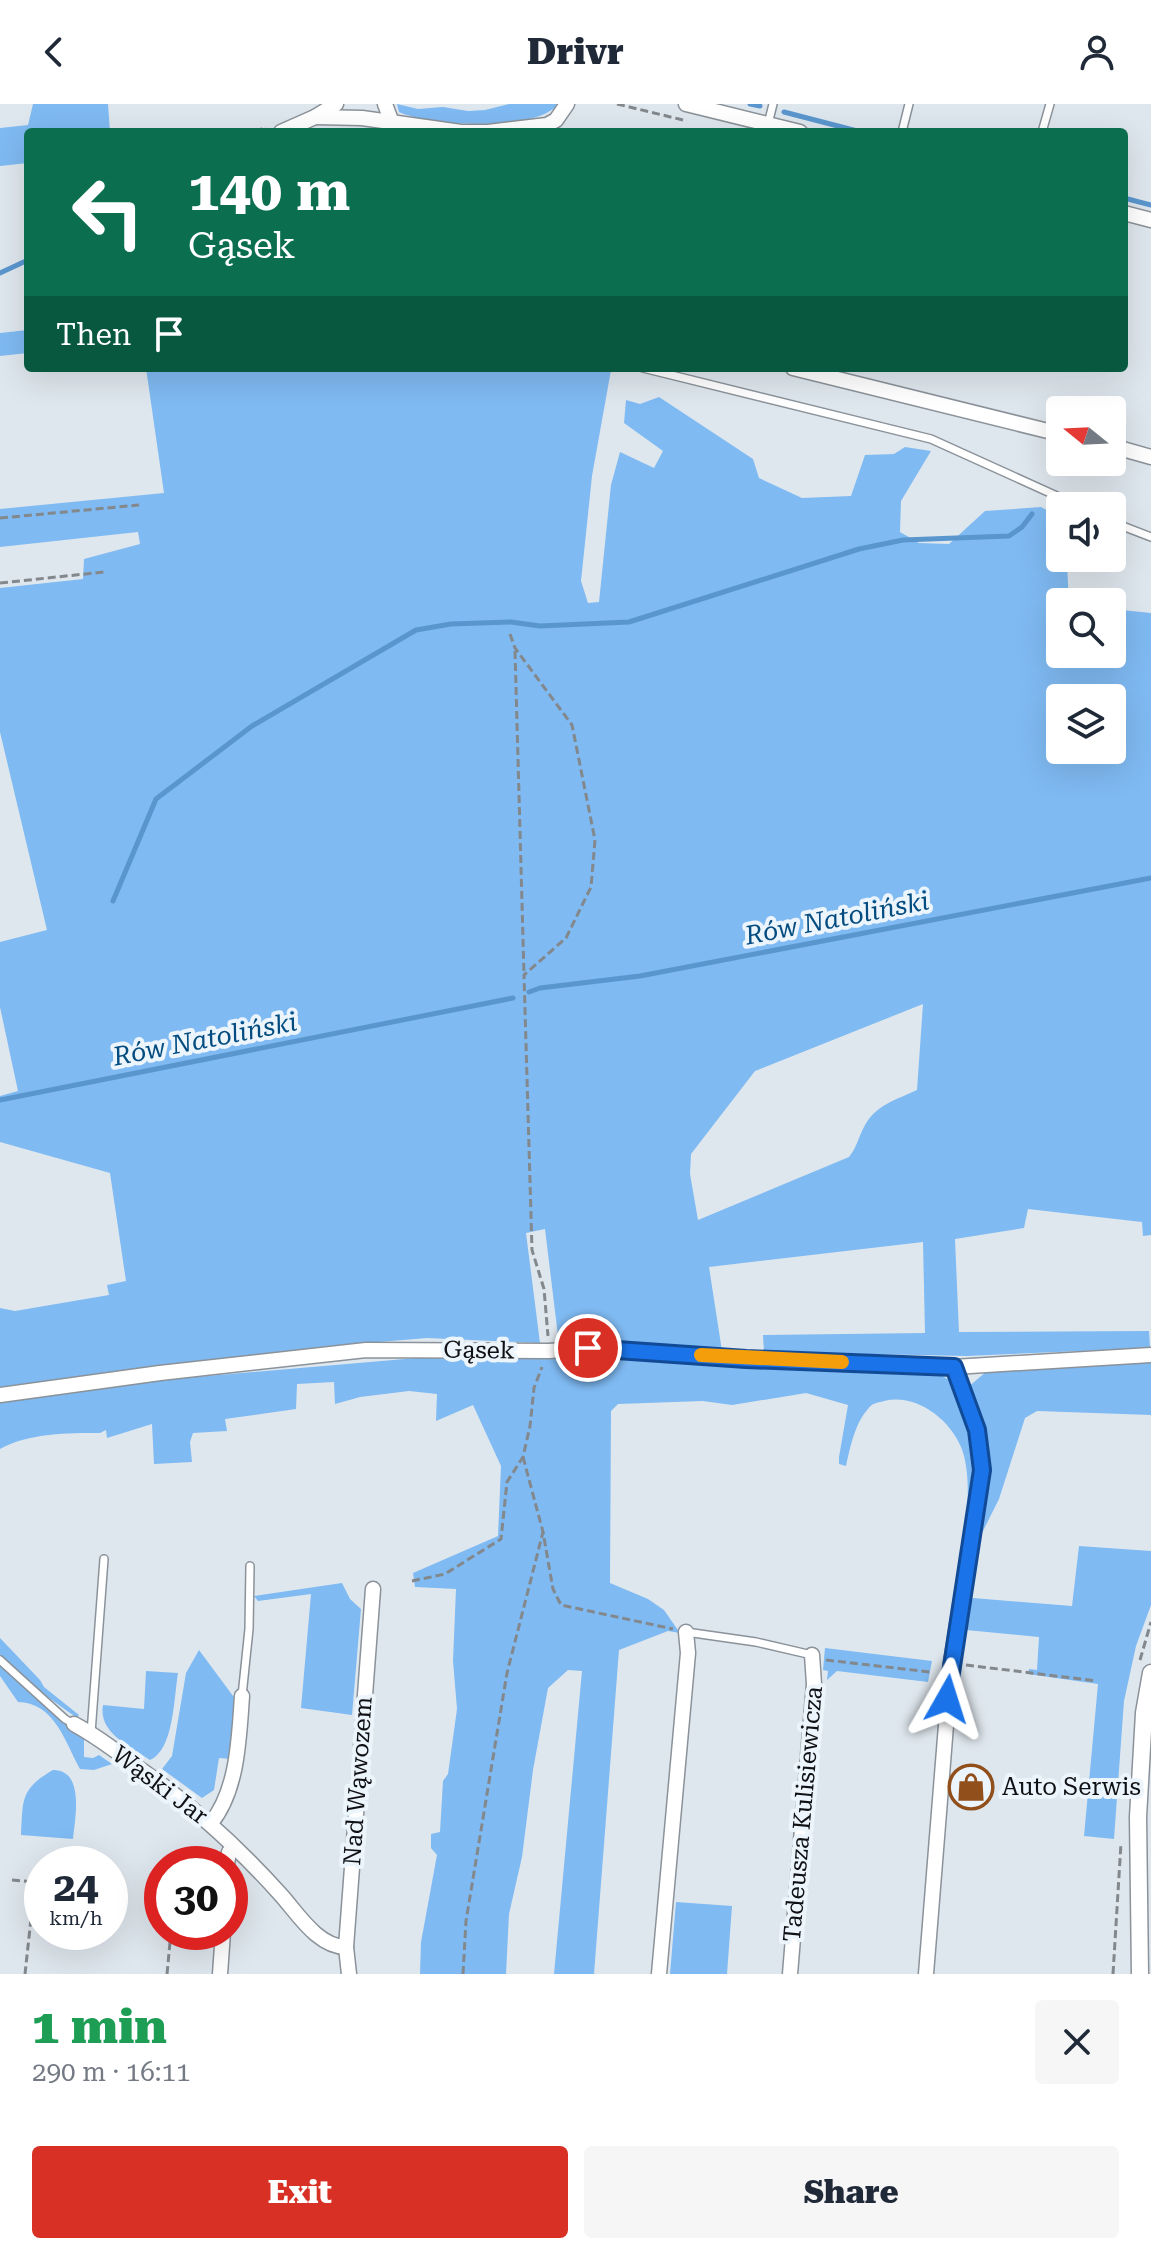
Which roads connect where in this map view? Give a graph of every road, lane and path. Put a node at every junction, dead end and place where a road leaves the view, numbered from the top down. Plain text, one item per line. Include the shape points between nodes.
1 (336, 104) edge
2 (385, 104) edge
3 (567, 104) edge
4 (617, 104) edge
5 (686, 104) edge
6 (773, 104) edge
7 (909, 104) edge
8 (1050, 104) edge
9 (315, 117) junction
10 (685, 121) dead end
11 (392, 123) junction
12 (768, 124) junction
13 (290, 128) edge
14 (423, 128) edge
15 (522, 128) edge
16 (784, 128) edge
17 (903, 128) edge
18 (1043, 128) edge
19 (1128, 214) edge
20 (1151, 220) edge
21 (659, 372) edge
22 (809, 372) edge
23 (1046, 431) edge
24 (1126, 450) edge
25 (1151, 457) edge
26 (1048, 492) edge
27 (139, 505) dead end
28 (0, 518) edge
29 (1126, 527) edge
30 (1151, 537) edge
31 (104, 572) dead end
32 (0, 583) edge
33 (510, 634) dead end
34 (515, 648) junction
35 (524, 975) junction
36 (549, 1351) junction
37 (1151, 1355) edge
38 (954, 1367) junction
39 (0, 1395) edge
40 (523, 1457) junction
41 (543, 1532) junction
42 (104, 1559) dead end
43 (250, 1566) dead end
44 (412, 1581) dead end
45 (373, 1589) dead end
46 (686, 1632) junction
47 (813, 1657) junction
48 (0, 1660) edge
49 (951, 1663) junction
50 (930, 1672) dead end
51 (1151, 1673) edge
52 (1097, 1681) dead end
53 (242, 1696) joint
54 (74, 1724) joint
55 (91, 1733) junction
56 (211, 1823) junction
57 (12, 1880) dead end
58 (346, 1947) junction
59 (169, 1950) edge
60 (222, 1950) edge
61 (25, 1974) edge
62 (167, 1974) edge
63 (220, 1974) edge
64 (349, 1974) edge
65 (463, 1974) edge
66 (659, 1974) edge
67 (790, 1974) edge
68 (926, 1974) edge
69 (1140, 1974) edge

1 - 9 street
2 - 11 street
3 - 15 street via 547,125
4 - 10 path
5 - 12 street
6 - 12 lane
7 - 17 lane
8 - 18 lane
9 - 11 street
9 - 13 street
11 - 14 street
12 - 16 street
19 - 20 street
21 - 26 lane via 931,439
22 - 23 street
24 - 25 street
27 - 28 path
29 - 30 lane
31 - 32 path
33 - 34 path
34 - 35 path
34 - 35 path via 572,725 595,840 591,887 566,938
35 - 36 path via 532,1250 544,1289
36 - 38 street, Gąsek via 604,1349
36 - 39 street, Gąsek via 366,1350
36 - 40 path via 534,1388
37 - 38 street, Gąsek
38 - 49 street via 977,1430 982,1470
40 - 41 path
40 - 44 path via 507,1482 501,1539 445,1574
41 - 46 path via 561,1605
41 - 65 path via 507,1673 466,1921
42 - 55 lane
43 - 53 lane
45 - 58 street, Nad Wąwozem
46 - 47 lane
46 - 66 street
47 - 50 path
47 - 67 street, Tadeusza Kulisiewicza
48 - 54 lane
49 - 52 path
49 - 68 street
51 - 69 street via 1138,1817
53 - 56 street via 237,1759
54 - 55 street, Wąski Jar
55 - 56 street, Wąski Jar
56 - 58 street, Wąski Jar via 314,1933
57 - 61 path via 35,1882
58 - 64 street, Nad Wąwozem
59 - 62 path
60 - 63 street

